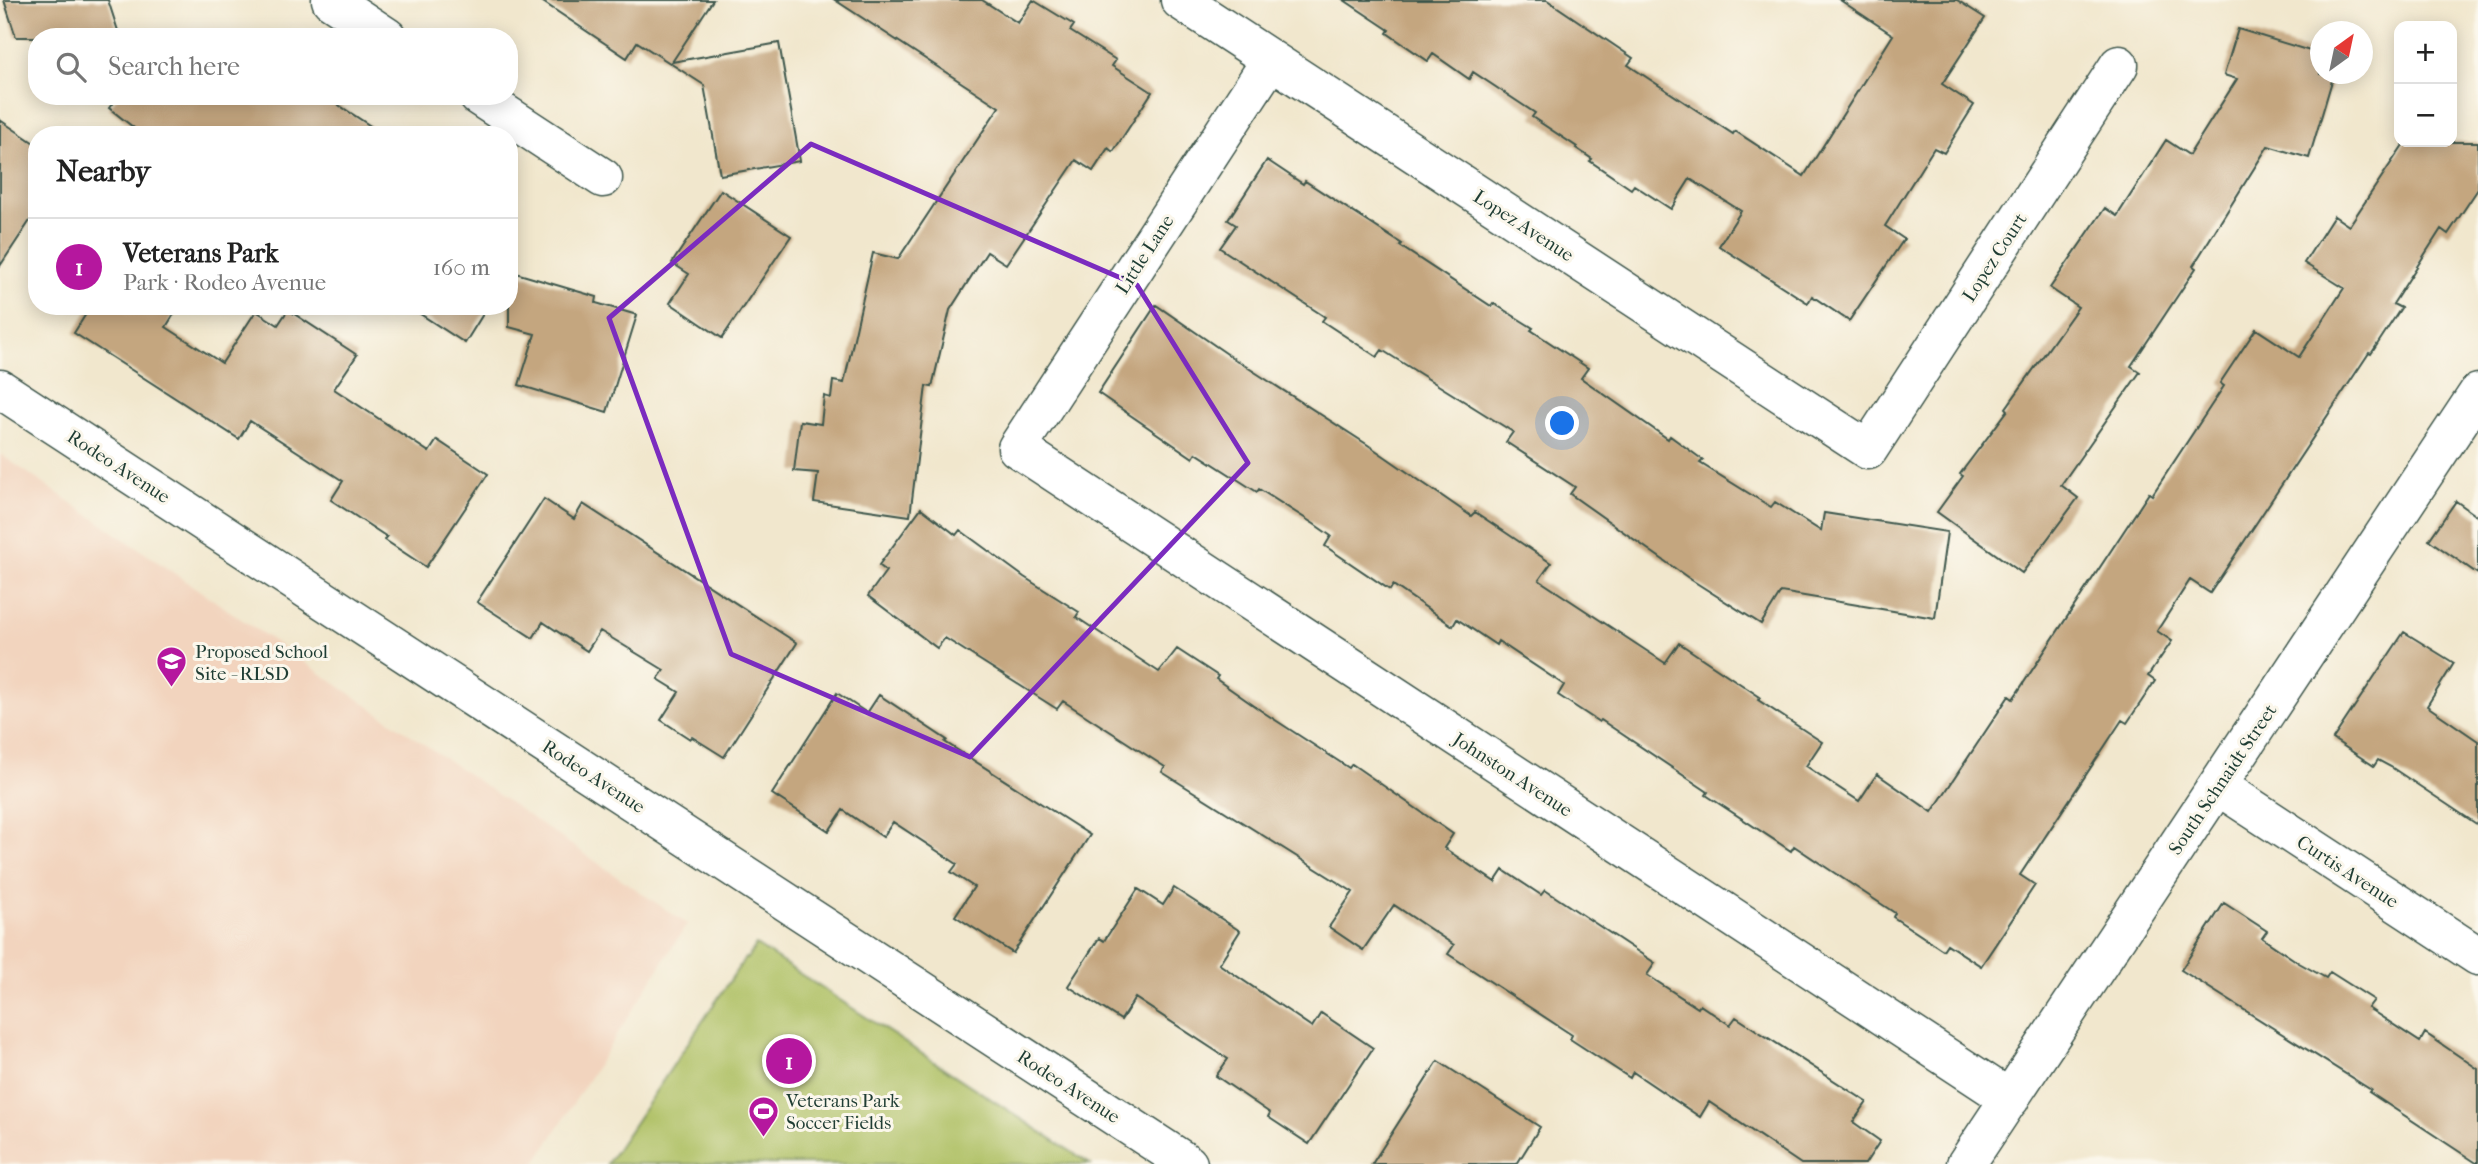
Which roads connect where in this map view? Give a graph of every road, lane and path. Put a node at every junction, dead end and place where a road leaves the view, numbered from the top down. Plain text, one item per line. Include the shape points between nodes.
1 (331, 0) edge
2 (1180, 0) edge
3 (373, 28) edge
4 (1271, 60) junction
5 (2119, 65) dead end
6 (492, 105) edge
7 (603, 178) dead end
8 (0, 389) edge
9 (2478, 393) edge
10 (1017, 448) joint
11 (1868, 450) joint
12 (2218, 786) junction
13 (2478, 956) edge
14 (2010, 1099) junction
15 (1188, 1164) edge
16 (1966, 1164) edge

1 - 3 street
2 - 4 street, Lopez Avenue
4 - 10 street, Little Lane
4 - 11 street, Lopez Avenue
5 - 11 street, Lopez Court
6 - 7 street
8 - 15 street, Rodeo Avenue
9 - 12 street, South Schnaidt Street
10 - 14 street, Johnston Avenue
12 - 13 street, Curtis Avenue
12 - 14 street, South Schnaidt Street
14 - 16 street, South Schnaidt Street

